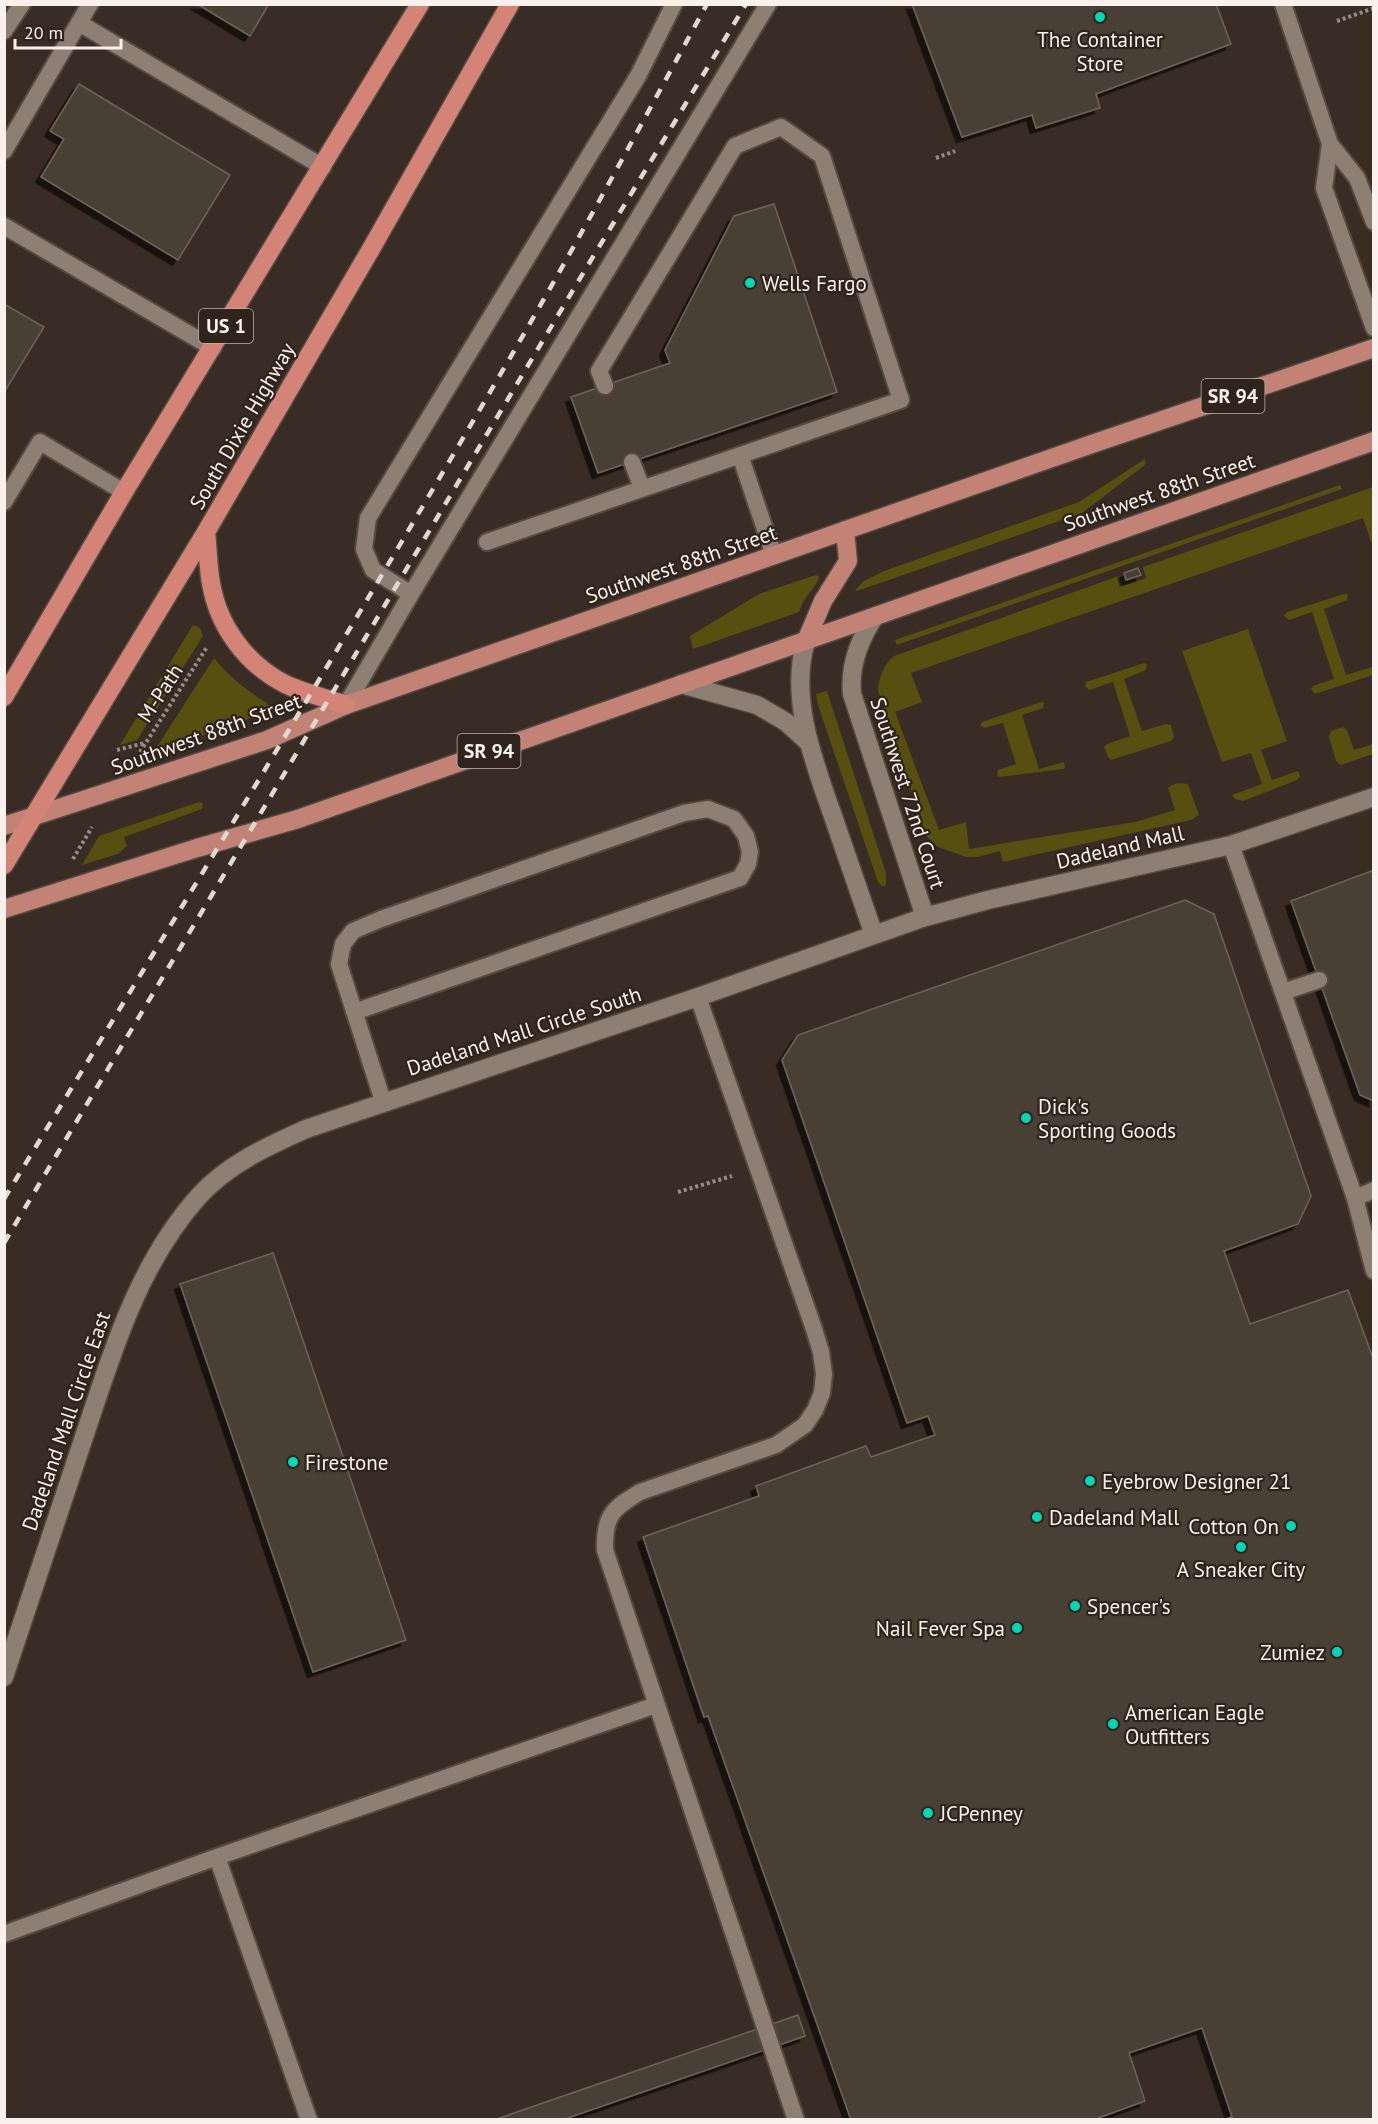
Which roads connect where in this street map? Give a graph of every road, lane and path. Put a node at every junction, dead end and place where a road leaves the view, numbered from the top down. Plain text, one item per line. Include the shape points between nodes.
1 (22, 4) edge
2 (90, 4) edge
3 (420, 4) edge
4 (510, 4) edge
5 (674, 4) edge
6 (768, 4) edge
7 (1283, 4) edge
8 (1374, 8) edge
9 (1336, 21) dead end
10 (79, 23) junction
11 (4, 31) edge
12 (1330, 144) junction
13 (4, 151) edge
14 (955, 151) dead end
15 (936, 158) dead end
16 (323, 167) junction
17 (1374, 222) edge
18 (4, 226) edge
19 (1374, 328) edge
20 (213, 348) junction
21 (1374, 348) edge
22 (605, 386) dead end
23 (1374, 441) edge
24 (740, 455) junction
25 (632, 462) dead end
26 (642, 488) junction
27 (124, 492) junction
28 (4, 502) edge
29 (845, 530) junction
30 (206, 532) junction
31 (487, 542) dead end
32 (774, 556) junction
33 (411, 594) junction
34 (875, 616) junction
35 (806, 640) junction
36 (208, 646) dead end
37 (681, 684) junction
38 (4, 697) edge
39 (346, 705) junction
40 (807, 741) junction
41 (146, 742) junction
42 (117, 750) dead end
43 (137, 758) dead end
44 (1374, 797) edge
45 (35, 815) junction
46 (4, 826) edge
47 (1231, 845) junction
48 (4, 865) edge
49 (4, 909) edge
50 (925, 917) junction
51 (874, 935) junction
52 (1319, 980) dead end
53 (1283, 992) junction
54 (698, 997) junction
55 (354, 1012) junction
56 (383, 1101) junction
57 (733, 1176) dead end
58 (1374, 1190) edge
59 (678, 1192) dead end
60 (200, 1194) joint
61 (1355, 1198) junction
62 (1374, 1271) edge
63 (4, 1677) edge
64 (656, 1705) junction
65 (217, 1857) junction
66 (4, 1934) edge
67 (309, 2120) edge
68 (796, 2120) edge

1 - 11 lane
2 - 10 lane
3 - 16 highway, US 1
4 - 30 highway, South Dixie Highway
5 - 33 lane via 638,76 368,518 364,549 374,570
6 - 33 lane
7 - 12 lane
8 - 9 path
10 - 13 lane
10 - 16 lane
12 - 17 lane via 1357,177
12 - 19 lane via 1324,188
14 - 15 path
16 - 20 highway, US 1
18 - 20 lane
20 - 27 highway, US 1
21 - 29 main road, Southwest 88th Street / SR 94
22 - 24 lane via 599,371 735,146 781,128 822,156 901,400
23 - 34 main road, Southwest 88th Street / SR 94
24 - 26 lane
24 - 32 lane
25 - 26 lane
26 - 31 lane
27 - 28 lane via 40,442
27 - 38 highway, US 1
29 - 32 main road, Southwest 88th Street / SR 94
29 - 35 main road via 848,561 823,601
30 - 39 highway via 211,584 220,615 234,640 266,673
30 - 45 highway, South Dixie Highway
32 - 39 main road, Southwest 88th Street / SR 94
33 - 39 lane
34 - 35 main road, Southwest 88th Street / SR 94
34 - 50 street, Southwest 72nd Court via 854,658 852,694
35 - 37 main road, Southwest 88th Street / SR 94
35 - 40 street via 800,682
36 - 41 path, M-Path
37 - 40 street via 757,705 786,722
37 - 49 main road, Southwest 88th Street / SR 94 via 297,819
39 - 45 main road, Southwest 88th Street / SR 94 via 267,740
40 - 51 street
41 - 42 path
41 - 43 path, M-Path
44 - 47 street, Dadeland Mall
45 - 46 main road, Southwest 88th Street / SR 94
45 - 48 highway, South Dixie Highway
47 - 50 street, Dadeland Mall
47 - 53 lane
50 - 51 street, Dadeland Mall
51 - 54 street, Dadeland Mall Circle South
52 - 53 lane
53 - 61 lane
54 - 56 street, Dadeland Mall Circle South
54 - 64 lane via 814,1329 824,1374 815,1410 791,1436 776,1445 640,1492 623,1502 609,1518 604,1531 605,1550
55 - 55 lane via 339,964 343,944 353,931 684,813 708,809 734,819 746,836 750,852 740,878
55 - 56 lane
56 - 60 street, Dadeland Mall Circle South via 264,1148 233,1166
57 - 59 path
58 - 61 lane
60 - 63 street, Dadeland Mall Circle East via 155,1257 127,1313
61 - 62 lane
64 - 65 lane
64 - 68 lane
65 - 66 lane
65 - 67 lane

